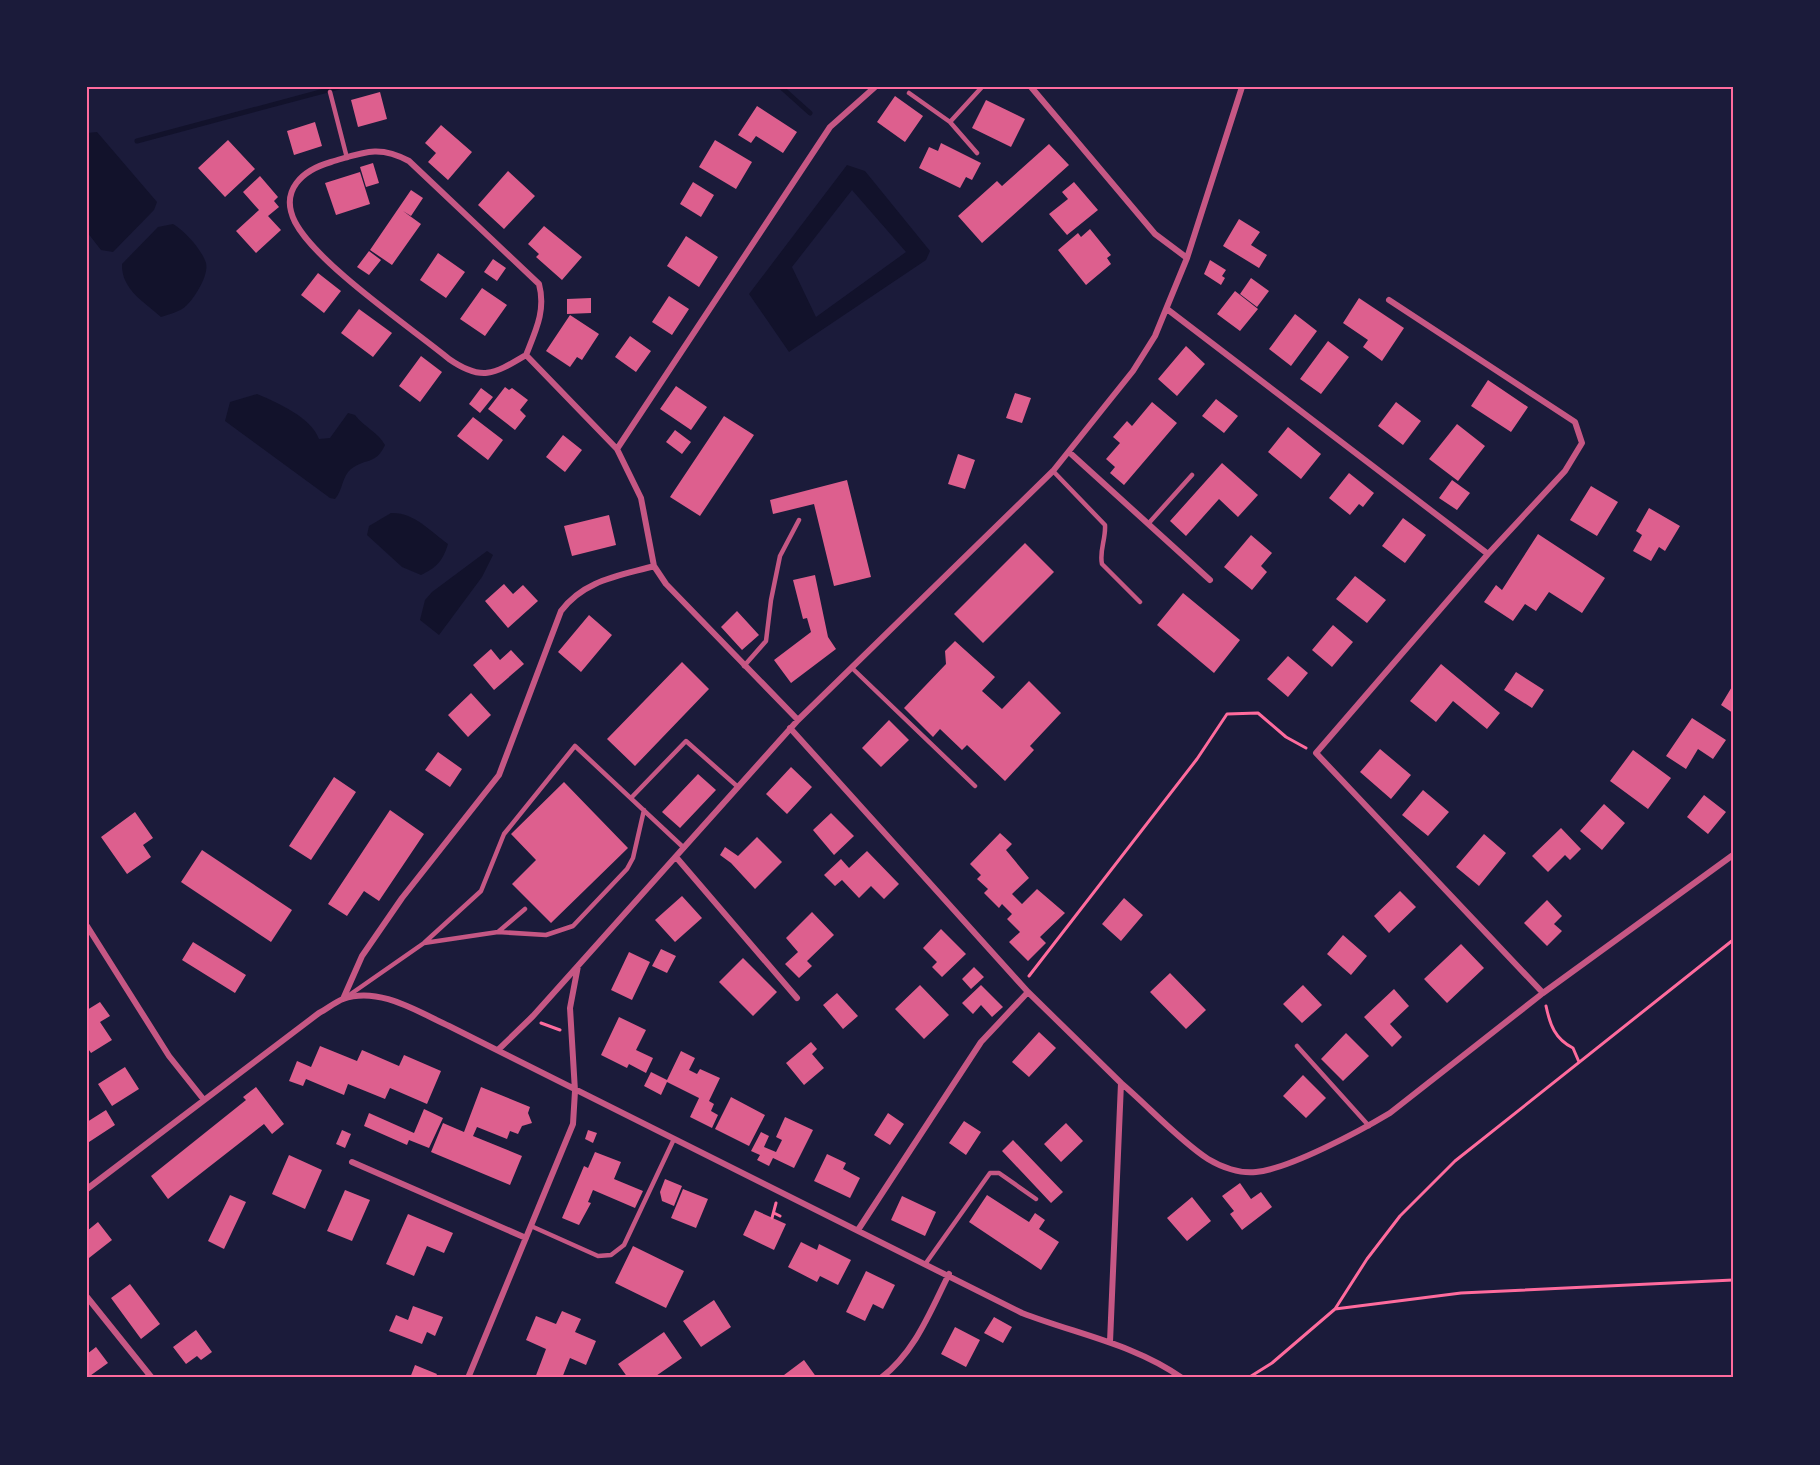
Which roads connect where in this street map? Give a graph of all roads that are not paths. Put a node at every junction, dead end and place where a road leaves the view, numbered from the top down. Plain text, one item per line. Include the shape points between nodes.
1 (875, 87) edge
2 (982, 87) edge
3 (1031, 87) edge
4 (1242, 87) edge
5 (330, 92) dead end
6 (909, 93) dead end
7 (950, 122) junction
8 (976, 153) dead end
9 (347, 158) junction
10 (1187, 258) junction
11 (1389, 300) dead end
12 (1167, 309) junction
13 (526, 355) junction
14 (617, 449) junction
15 (1069, 453) junction
16 (1053, 471) junction
17 (1192, 474) dead end
18 (799, 520) dead end
19 (1148, 524) junction
20 (1488, 554) junction
21 (654, 566) junction
22 (1210, 580) dead end
23 (1140, 602) dead end
24 (744, 666) junction
25 (852, 668) junction
26 (798, 720) junction
27 (790, 728) junction
28 (975, 786) dead end
29 (738, 787) junction
30 (631, 798) junction
31 (644, 810) junction
32 (684, 848) junction
33 (1733, 855) edge
34 (676, 857) junction
35 (525, 909) dead end
36 (87, 926) edge
37 (498, 932) junction
38 (424, 943) junction
39 (578, 966) junction
40 (1028, 992) junction
41 (1543, 993) junction
42 (797, 998) dead end
43 (343, 999) junction
44 (1297, 1046) dead end
45 (498, 1050) junction
46 (1121, 1083) junction
47 (575, 1091) junction
48 (204, 1100) junction
49 (1369, 1126) junction
50 (674, 1139) junction
51 (352, 1162) dead end
52 (87, 1189) edge
53 (1036, 1199) dead end
54 (531, 1226) junction
55 (858, 1230) junction
56 (526, 1238) junction
57 (926, 1263) junction
58 (949, 1275) junction
59 (87, 1297) edge
60 (1110, 1342) junction
61 (152, 1378) edge
62 (468, 1378) edge
63 (881, 1378) edge
64 (1182, 1378) edge

1 - 14 street via 830,127
2 - 7 lane
3 - 10 street via 1155,234
4 - 10 street
5 - 9 lane
6 - 7 lane
7 - 8 lane
9 - 13 street via 376,149 409,161 539,284 543,299 540,319
9 - 13 street via 311,168 296,183 290,203 294,221 310,243 465,370 485,375
10 - 12 street
11 - 20 street via 1575,422 1582,442 1565,471
12 - 15 street via 1133,371
12 - 20 street
13 - 14 street
14 - 21 street via 641,498
15 - 16 street
15 - 19 street
16 - 23 lane via 1105,525 1102,564
16 - 25 street
17 - 19 lane
18 - 24 lane via 780,556 766,641
19 - 22 street
20 - 41 street via 1316,753
21 - 24 street via 682,603
21 - 43 street via 587,586 561,610 499,775 402,898 362,956
24 - 26 street
25 - 26 street
25 - 28 lane
26 - 27 street
27 - 29 street
27 - 40 street
29 - 30 lane via 686,741
29 - 32 street
30 - 31 lane
30 - 38 lane via 575,746 504,834 481,891
31 - 32 lane
31 - 37 lane via 627,869 573,926 546,935
32 - 34 street
33 - 41 street
34 - 39 street
34 - 42 street
35 - 37 lane
36 - 48 street via 169,1056
37 - 38 lane
38 - 43 lane
39 - 45 street
39 - 47 street via 570,1008
40 - 46 street
40 - 55 street via 981,1042
41 - 49 street
43 - 45 street via 367,995 389,1000
43 - 48 street
44 - 49 lane
45 - 47 street
46 - 49 street via 1208,1159 1230,1169 1254,1172 1276,1168
46 - 60 street
47 - 50 street
47 - 54 street via 573,1124
48 - 52 street
50 - 54 lane via 624,1245 611,1255 598,1256
50 - 55 street
51 - 56 street
53 - 57 lane via 999,1173 990,1173
54 - 56 street
55 - 57 street
56 - 62 street
57 - 58 street
58 - 60 street via 1022,1313
58 - 63 street via 916,1340
59 - 61 street
60 - 64 street via 1139,1352

